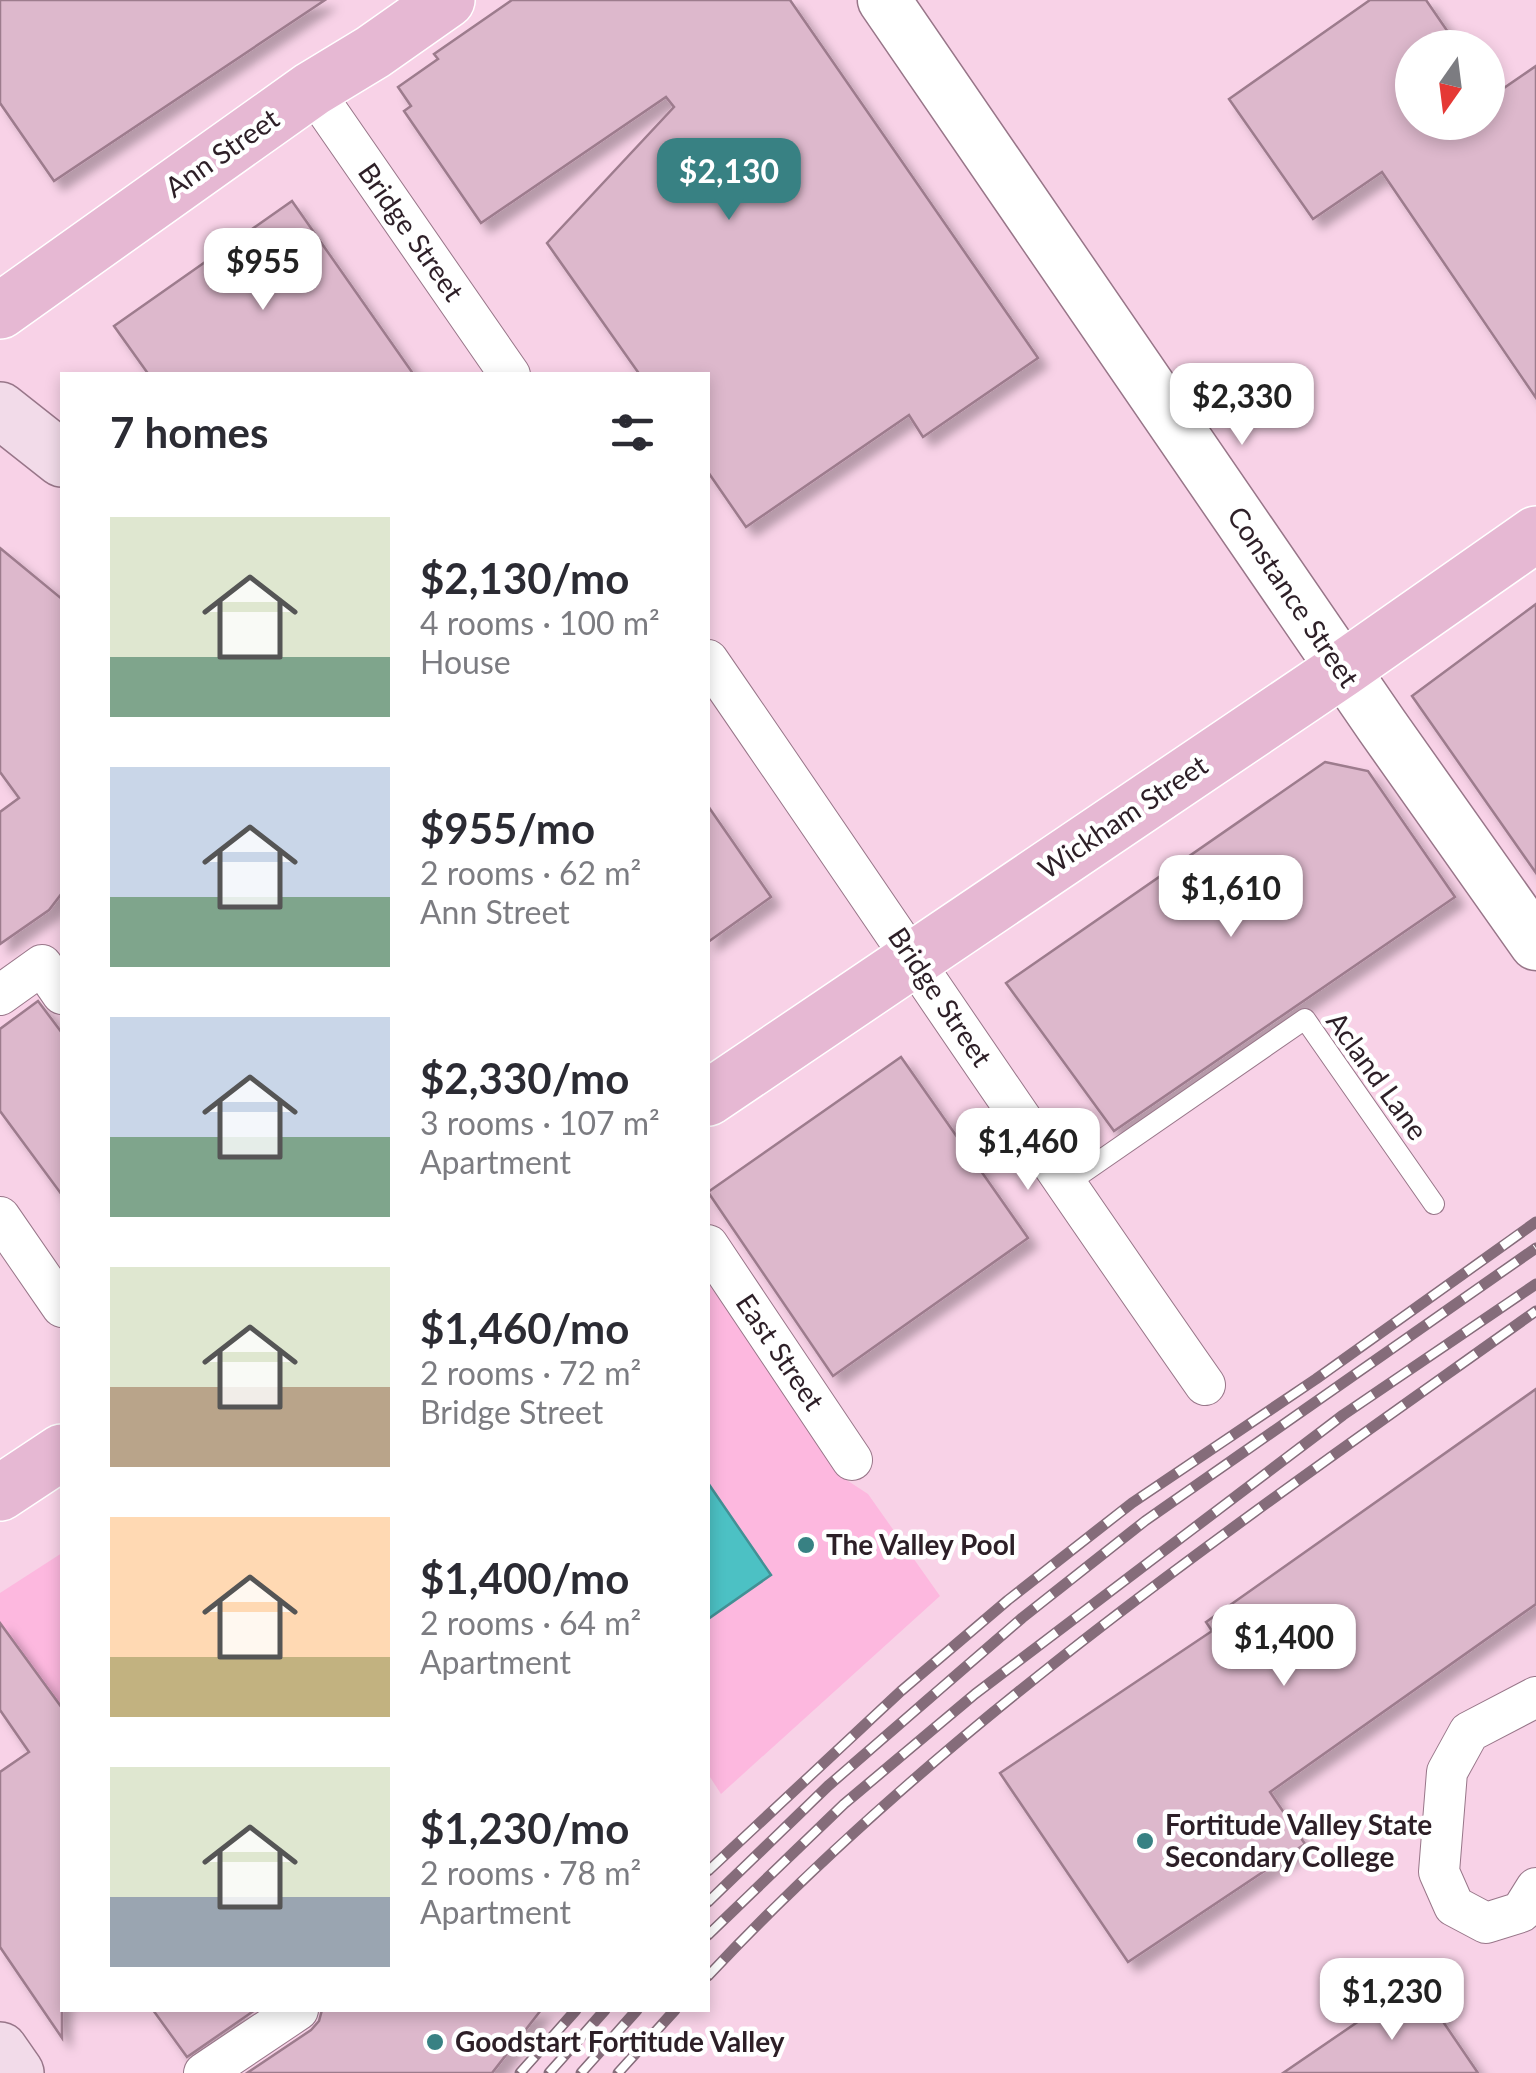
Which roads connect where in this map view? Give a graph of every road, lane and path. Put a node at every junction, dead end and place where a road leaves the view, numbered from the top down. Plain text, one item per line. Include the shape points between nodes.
1 (447, 0) edge
2 (884, 0) edge
3 (312, 89) junction
4 (0, 310) edge
5 (508, 372) edge
6 (0, 410) edge
7 (60, 457) edge
8 (1536, 534) edge
9 (710, 663) edge
10 (1343, 669) junction
11 (1535, 943) edge
12 (914, 958) junction
13 (60, 991) edge
14 (0, 995) edge
15 (710, 1097) edge
16 (1065, 1186) junction
17 (1434, 1204) dead end
18 (0, 1217) edge
19 (710, 1247) edge
20 (60, 1304) edge
21 (1205, 1385) dead end
22 (60, 1453) edge
23 (852, 1460) dead end
24 (0, 1493) edge
25 (1536, 1697) edge
26 (1536, 1888) edge
27 (295, 2012) edge
28 (0, 2050) edge
29 (16, 2073) edge
30 (204, 2073) edge

1 - 3 main road, Ann Street
2 - 10 street, Constance Street
3 - 4 main road, Ann Street
3 - 5 street, Bridge Street
6 - 7 main road
8 - 10 main road, Wickham Street
9 - 12 street, Bridge Street
10 - 11 street, Constance Street
10 - 12 main road, Wickham Street
12 - 15 main road, Wickham Street
12 - 16 street, Bridge Street
13 - 14 street via 42,965
16 - 17 lane, Acland Lane via 1305,1019
16 - 21 street, Bridge Street
18 - 20 street
19 - 23 street, East Street
22 - 24 main road
25 - 26 street via 1469,1732 1447,1772 1439,1872 1454,1906 1486,1923 1521,1912
27 - 30 street
28 - 29 main road

